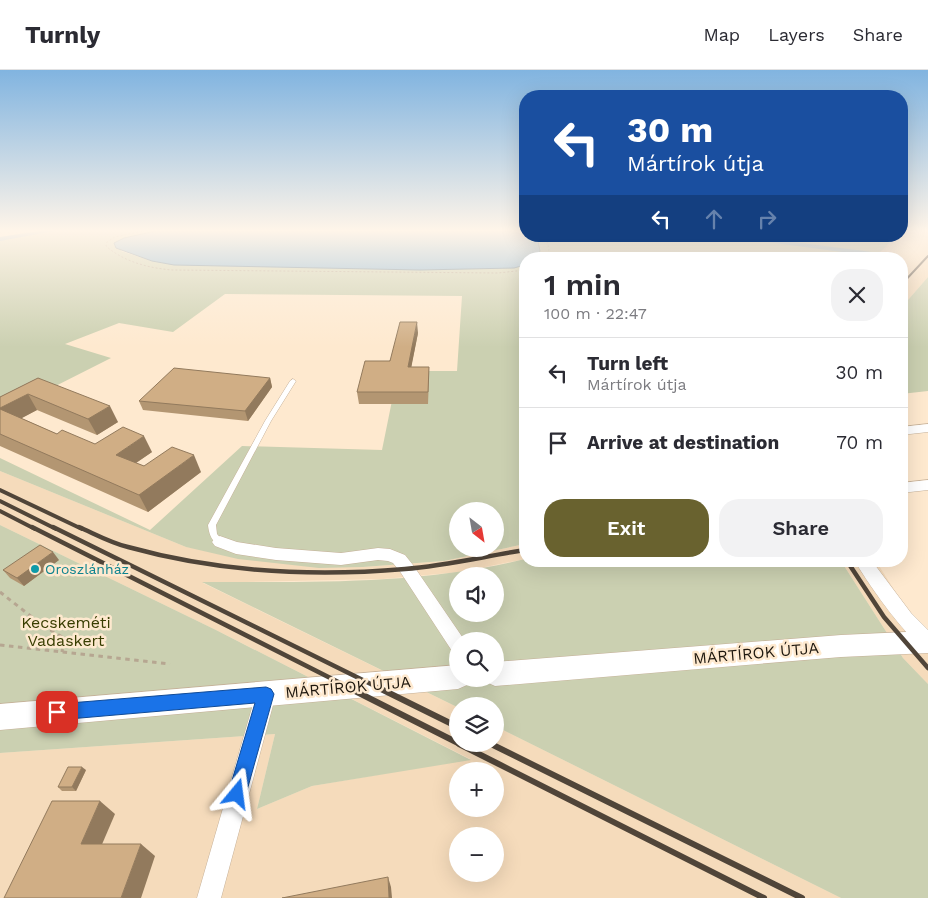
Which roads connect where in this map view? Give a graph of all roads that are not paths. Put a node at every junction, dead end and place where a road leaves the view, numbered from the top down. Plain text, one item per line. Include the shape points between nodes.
1 (293, 381) dead end
2 (928, 428) edge
3 (908, 430) edge
4 (928, 485) edge
5 (908, 487) edge
6 (220, 542) joint
7 (867, 567) edge
8 (449, 632) edge
9 (928, 642) edge
10 (504, 673) edge
11 (449, 679) edge
12 (266, 694) junction
13 (0, 717) edge
14 (209, 898) edge

1 - 6 lane via 212,525 213,535
2 - 3 street
4 - 5 street
6 - 8 street via 236,548 341,559 390,555 399,559 407,569
7 - 9 street via 905,618
9 - 10 street, MÁRTÍROK ÚTJA
11 - 12 street, MÁRTÍROK ÚTJA
12 - 13 street, MÁRTÍROK ÚTJA
12 - 14 street

